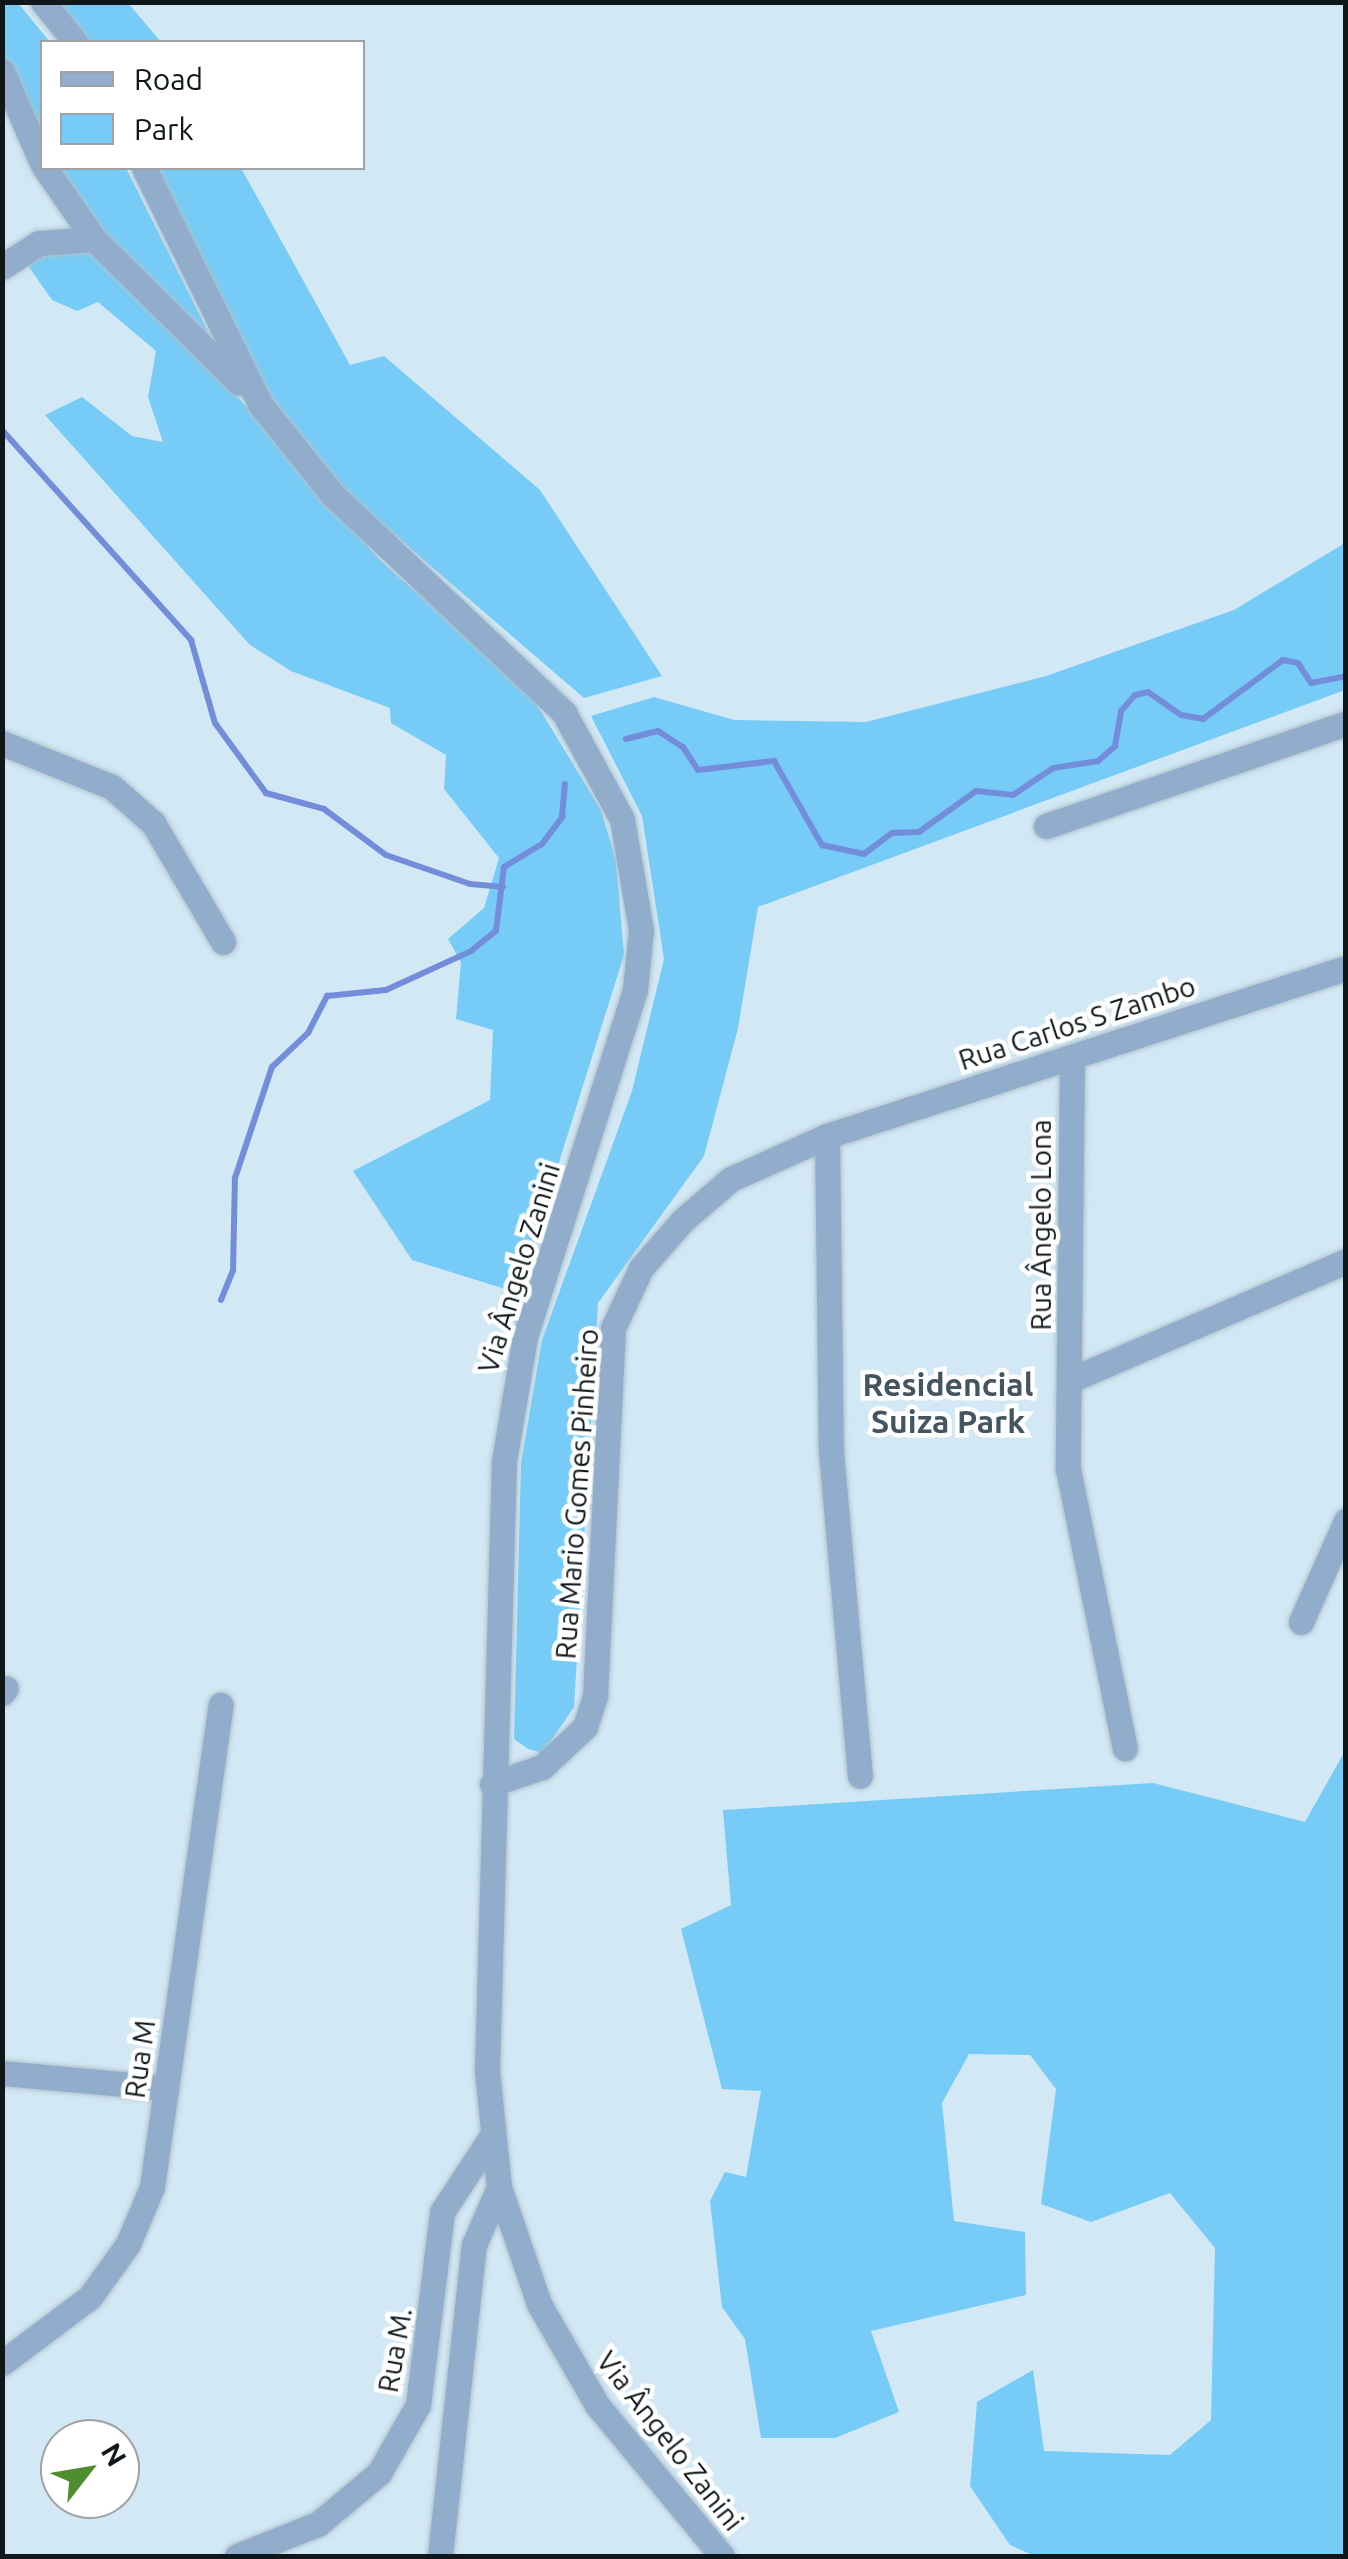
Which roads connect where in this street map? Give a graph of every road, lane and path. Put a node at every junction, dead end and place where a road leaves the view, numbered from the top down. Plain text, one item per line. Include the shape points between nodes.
1 (42, 2) edge
2 (73, 40) edge
3 (2, 70) edge
4 (40, 156) edge
5 (47, 170) edge
6 (145, 170) edge
7 (94, 239) junction
8 (2, 266) edge
9 (260, 404) junction
10 (1346, 723) edge
11 (2, 743) edge
12 (1046, 826) dead end
13 (223, 942) dead end
14 (1346, 968) edge
15 (1072, 1057) junction
16 (827, 1136) junction
17 (1346, 1261) edge
18 (1070, 1380) junction
19 (1346, 1521) edge
20 (1301, 1622) dead end
21 (221, 1705) dead end
22 (1125, 1748) dead end
23 (860, 1776) dead end
24 (492, 1784) junction
25 (2, 2073) edge
26 (166, 2088) junction
27 (492, 2136) junction
28 (499, 2187) junction
29 (2, 2364) edge
30 (238, 2556) edge
31 (440, 2556) edge
32 (722, 2556) edge

1 - 2 street
3 - 4 street
5 - 7 street
6 - 9 street, Via Ângelo Zanini
7 - 8 street via 38,242
7 - 9 street
9 - 24 street, Via Ângelo Zanini via 333,496 564,713 600,766 635,875 641,930 624,1041 542,1278 513,1389
10 - 12 street
11 - 13 street via 112,787 153,823
14 - 15 street, Rua Carlos S Zambo
15 - 16 street, Rua Carlos S Zambo
15 - 18 street, Rua Ângelo Lona
16 - 23 street via 831,1452
16 - 24 street, Rua Mario Gomes Pinheiro via 731,1178 641,1268 613,1328 594,1696 570,1746 542,1767
17 - 18 street
18 - 22 street, Rua Ângelo Lona via 1068,1469
19 - 20 street
21 - 26 street, Rua M
24 - 27 street, Via Ângelo Zanini
25 - 26 street
26 - 29 street, Rua M via 152,2186 128,2244 90,2297
27 - 28 street, Via Ângelo Zanini
27 - 30 street, Rua M. via 442,2212 418,2405 379,2473 318,2524
28 - 31 street via 474,2245
28 - 32 street, Via Ângelo Zanini via 560,2345 597,2406

